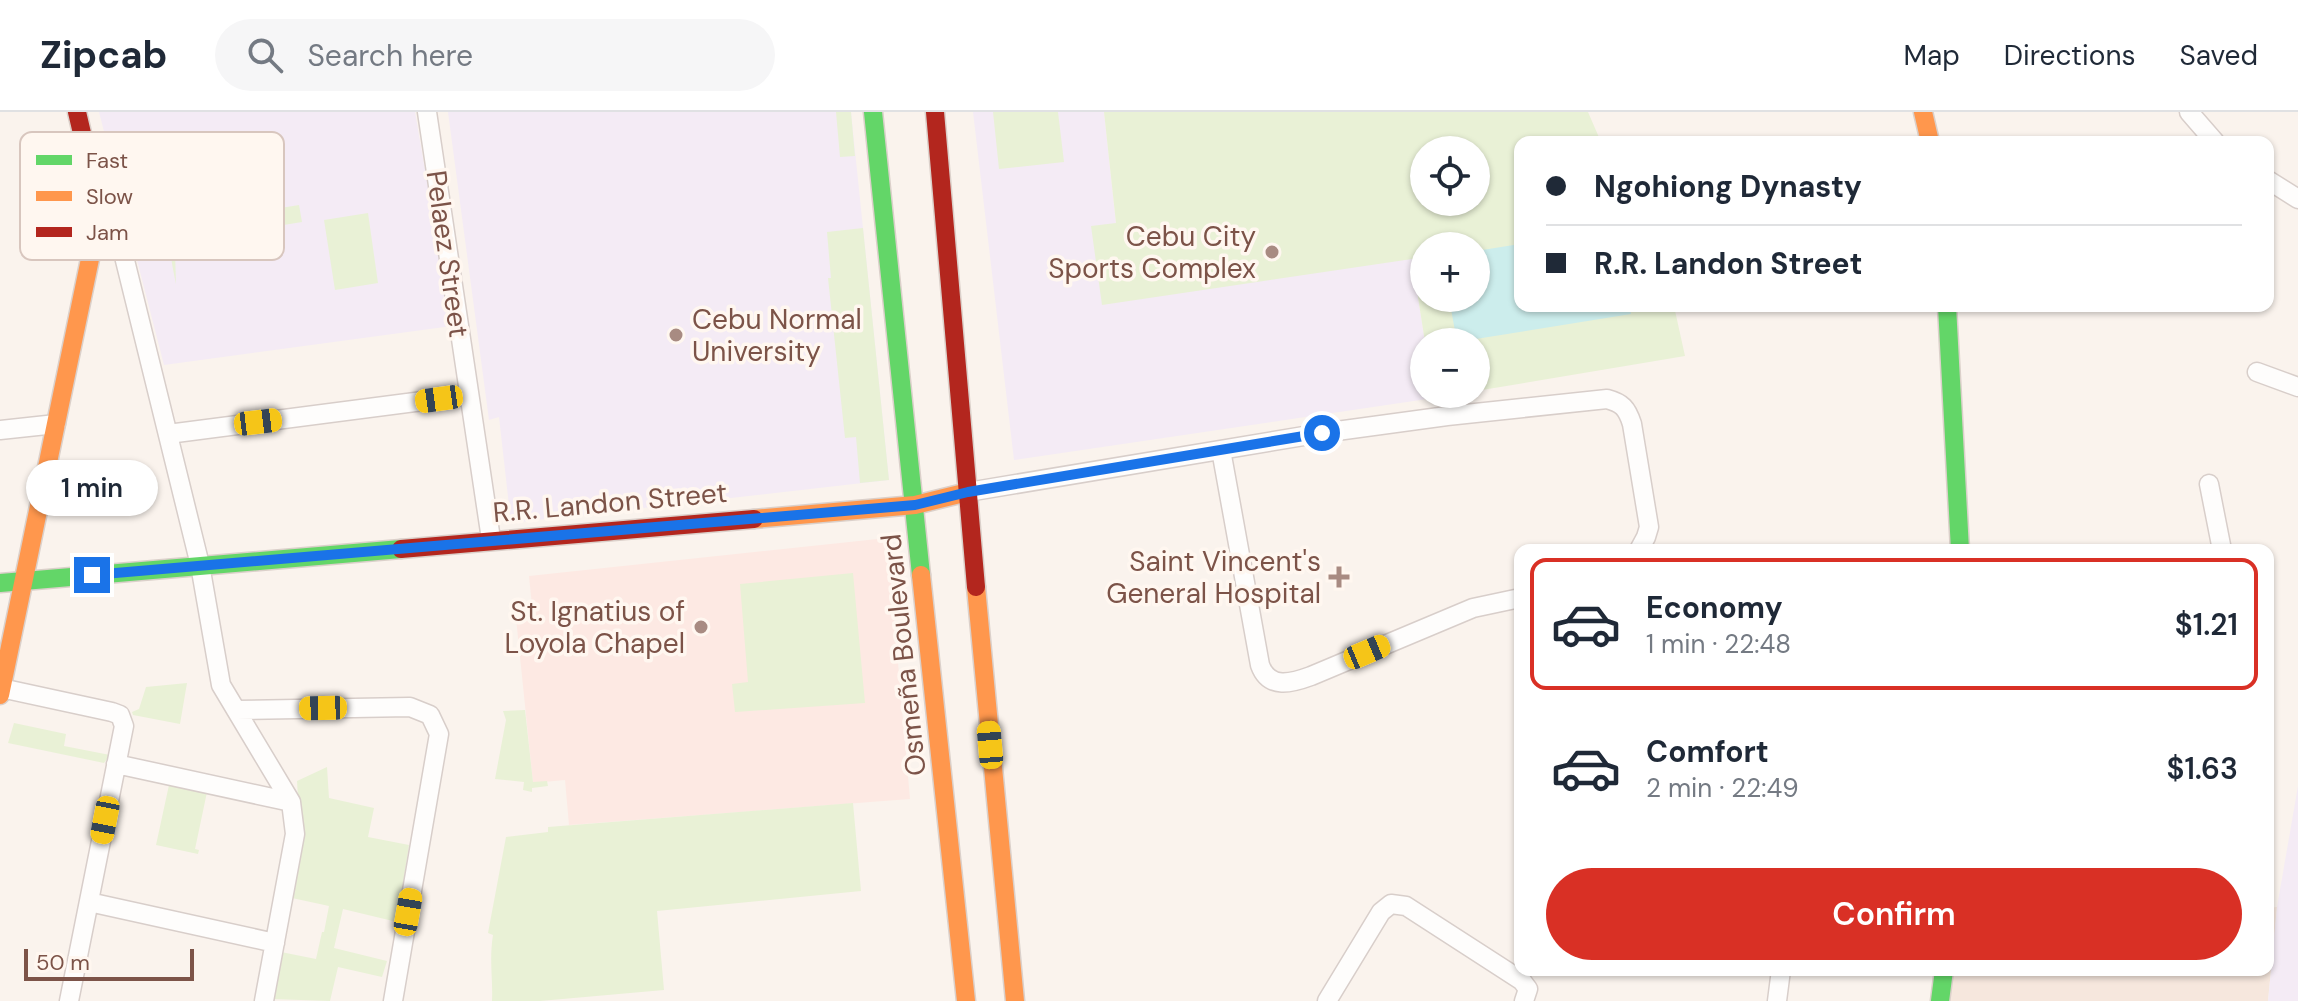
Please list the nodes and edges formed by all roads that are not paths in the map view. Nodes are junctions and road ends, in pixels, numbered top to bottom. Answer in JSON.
{"nodes":[{"id":1,"x":77,"y":112,"type":"edge"},
{"id":2,"x":427,"y":112,"type":"edge"},
{"id":3,"x":873,"y":112,"type":"edge"},
{"id":4,"x":935,"y":112,"type":"edge"},
{"id":5,"x":1923,"y":112,"type":"edge"},
{"id":6,"x":2189,"y":112,"type":"edge"},
{"id":7,"x":82,"y":132,"type":"edge"},
{"id":8,"x":1929,"y":136,"type":"edge"},
{"id":9,"x":2210,"y":136,"type":"edge"},
{"id":10,"x":2274,"y":184,"type":"edge"},
{"id":11,"x":2298,"y":199,"type":"edge"},
{"id":12,"x":90,"y":260,"type":"edge"},
{"id":13,"x":125,"y":260,"type":"edge"},
{"id":14,"x":1947,"y":312,"type":"edge"},
{"id":15,"x":2257,"y":372,"type":"dead end"},
{"id":16,"x":2298,"y":387,"type":"edge"},
{"id":17,"x":469,"y":395,"type":"junction"},
{"id":18,"x":56,"y":424,"type":"junction"},
{"id":19,"x":0,"y":430,"type":"edge"},
{"id":20,"x":168,"y":434,"type":"junction"},
{"id":21,"x":1221,"y":450,"type":"junction"},
{"id":22,"x":2209,"y":484,"type":"dead end"},
{"id":23,"x":968,"y":492,"type":"junction"},
{"id":24,"x":915,"y":505,"type":"junction"},
{"id":25,"x":491,"y":539,"type":"junction"},
{"id":26,"x":1642,"y":544,"type":"edge"},
{"id":27,"x":1960,"y":544,"type":"edge"},
{"id":28,"x":2221,"y":544,"type":"edge"},
{"id":29,"x":200,"y":565,"type":"junction"},
{"id":30,"x":24,"y":580,"type":"junction"},
{"id":31,"x":0,"y":583,"type":"edge"},
{"id":32,"x":1514,"y":599,"type":"edge"},
{"id":33,"x":1,"y":692,"type":"edge"},
{"id":34,"x":236,"y":710,"type":"junction"},
{"id":35,"x":116,"y":764,"type":"junction"},
{"id":36,"x":291,"y":802,"type":"junction"},
{"id":37,"x":89,"y":902,"type":"junction"},
{"id":38,"x":275,"y":943,"type":"junction"},
{"id":39,"x":1514,"y":976,"type":"edge"},
{"id":40,"x":1514,"y":976,"type":"edge"},
{"id":41,"x":1780,"y":976,"type":"edge"},
{"id":42,"x":1943,"y":976,"type":"edge"},
{"id":43,"x":69,"y":1001,"type":"edge"},
{"id":44,"x":264,"y":1001,"type":"edge"},
{"id":45,"x":393,"y":1001,"type":"edge"},
{"id":46,"x":966,"y":1001,"type":"edge"},
{"id":47,"x":1015,"y":1001,"type":"edge"},
{"id":48,"x":1327,"y":1001,"type":"edge"},
{"id":49,"x":1524,"y":1001,"type":"edge"},
{"id":50,"x":1777,"y":1001,"type":"edge"},
{"id":51,"x":1940,"y":1001,"type":"edge"}],
"edges":[{"from":1,"to":7,"type":"street"},
{"from":2,"to":17,"type":"street","name":"Pelaez Street"},
{"from":3,"to":24,"type":"street","name":"Osmeña Boulevard"},
{"from":4,"to":23,"type":"street"},
{"from":5,"to":8,"type":"street"},
{"from":6,"to":9,"type":"street"},
{"from":10,"to":11,"type":"street"},
{"from":12,"to":18,"type":"street"},
{"from":13,"to":20,"type":"street"},
{"from":14,"to":27,"type":"street"},
{"from":15,"to":16,"type":"street"},
{"from":17,"to":20,"type":"street"},
{"from":17,"to":25,"type":"street","name":"Pelaez Street"},
{"from":18,"to":19,"type":"street"},
{"from":18,"to":30,"type":"street"},
{"from":20,"to":29,"type":"street"},
{"from":21,"to":23,"type":"street","name":"R.R. Landon Street"},
{"from":21,"to":26,"type":"street","name":"R.R. Landon Street"},
{"from":21,"to":32,"type":"street"},
{"from":22,"to":28,"type":"street"},
{"from":23,"to":24,"type":"street","name":"R.R. Landon Street"},
{"from":23,"to":47,"type":"street"},
{"from":24,"to":25,"type":"street","name":"R.R. Landon Street"},
{"from":24,"to":46,"type":"street","name":"Osmeña Boulevard"},
{"from":25,"to":29,"type":"street","name":"R.R. Landon Street"},
{"from":29,"to":30,"type":"street","name":"R.R. Landon Street"},
{"from":29,"to":34,"type":"street"},
{"from":30,"to":31,"type":"street","name":"R.R. Landon Street"},
{"from":30,"to":33,"type":"street"},
{"from":33,"to":35,"type":"street"},
{"from":34,"to":36,"type":"street"},
{"from":34,"to":45,"type":"street"},
{"from":35,"to":36,"type":"street"},
{"from":35,"to":37,"type":"street"},
{"from":36,"to":38,"type":"street"},
{"from":37,"to":38,"type":"street"},
{"from":37,"to":43,"type":"street"},
{"from":38,"to":44,"type":"street"},
{"from":39,"to":49,"type":"street"},
{"from":40,"to":48,"type":"street"},
{"from":41,"to":50,"type":"street"},
{"from":42,"to":51,"type":"street"}]}
